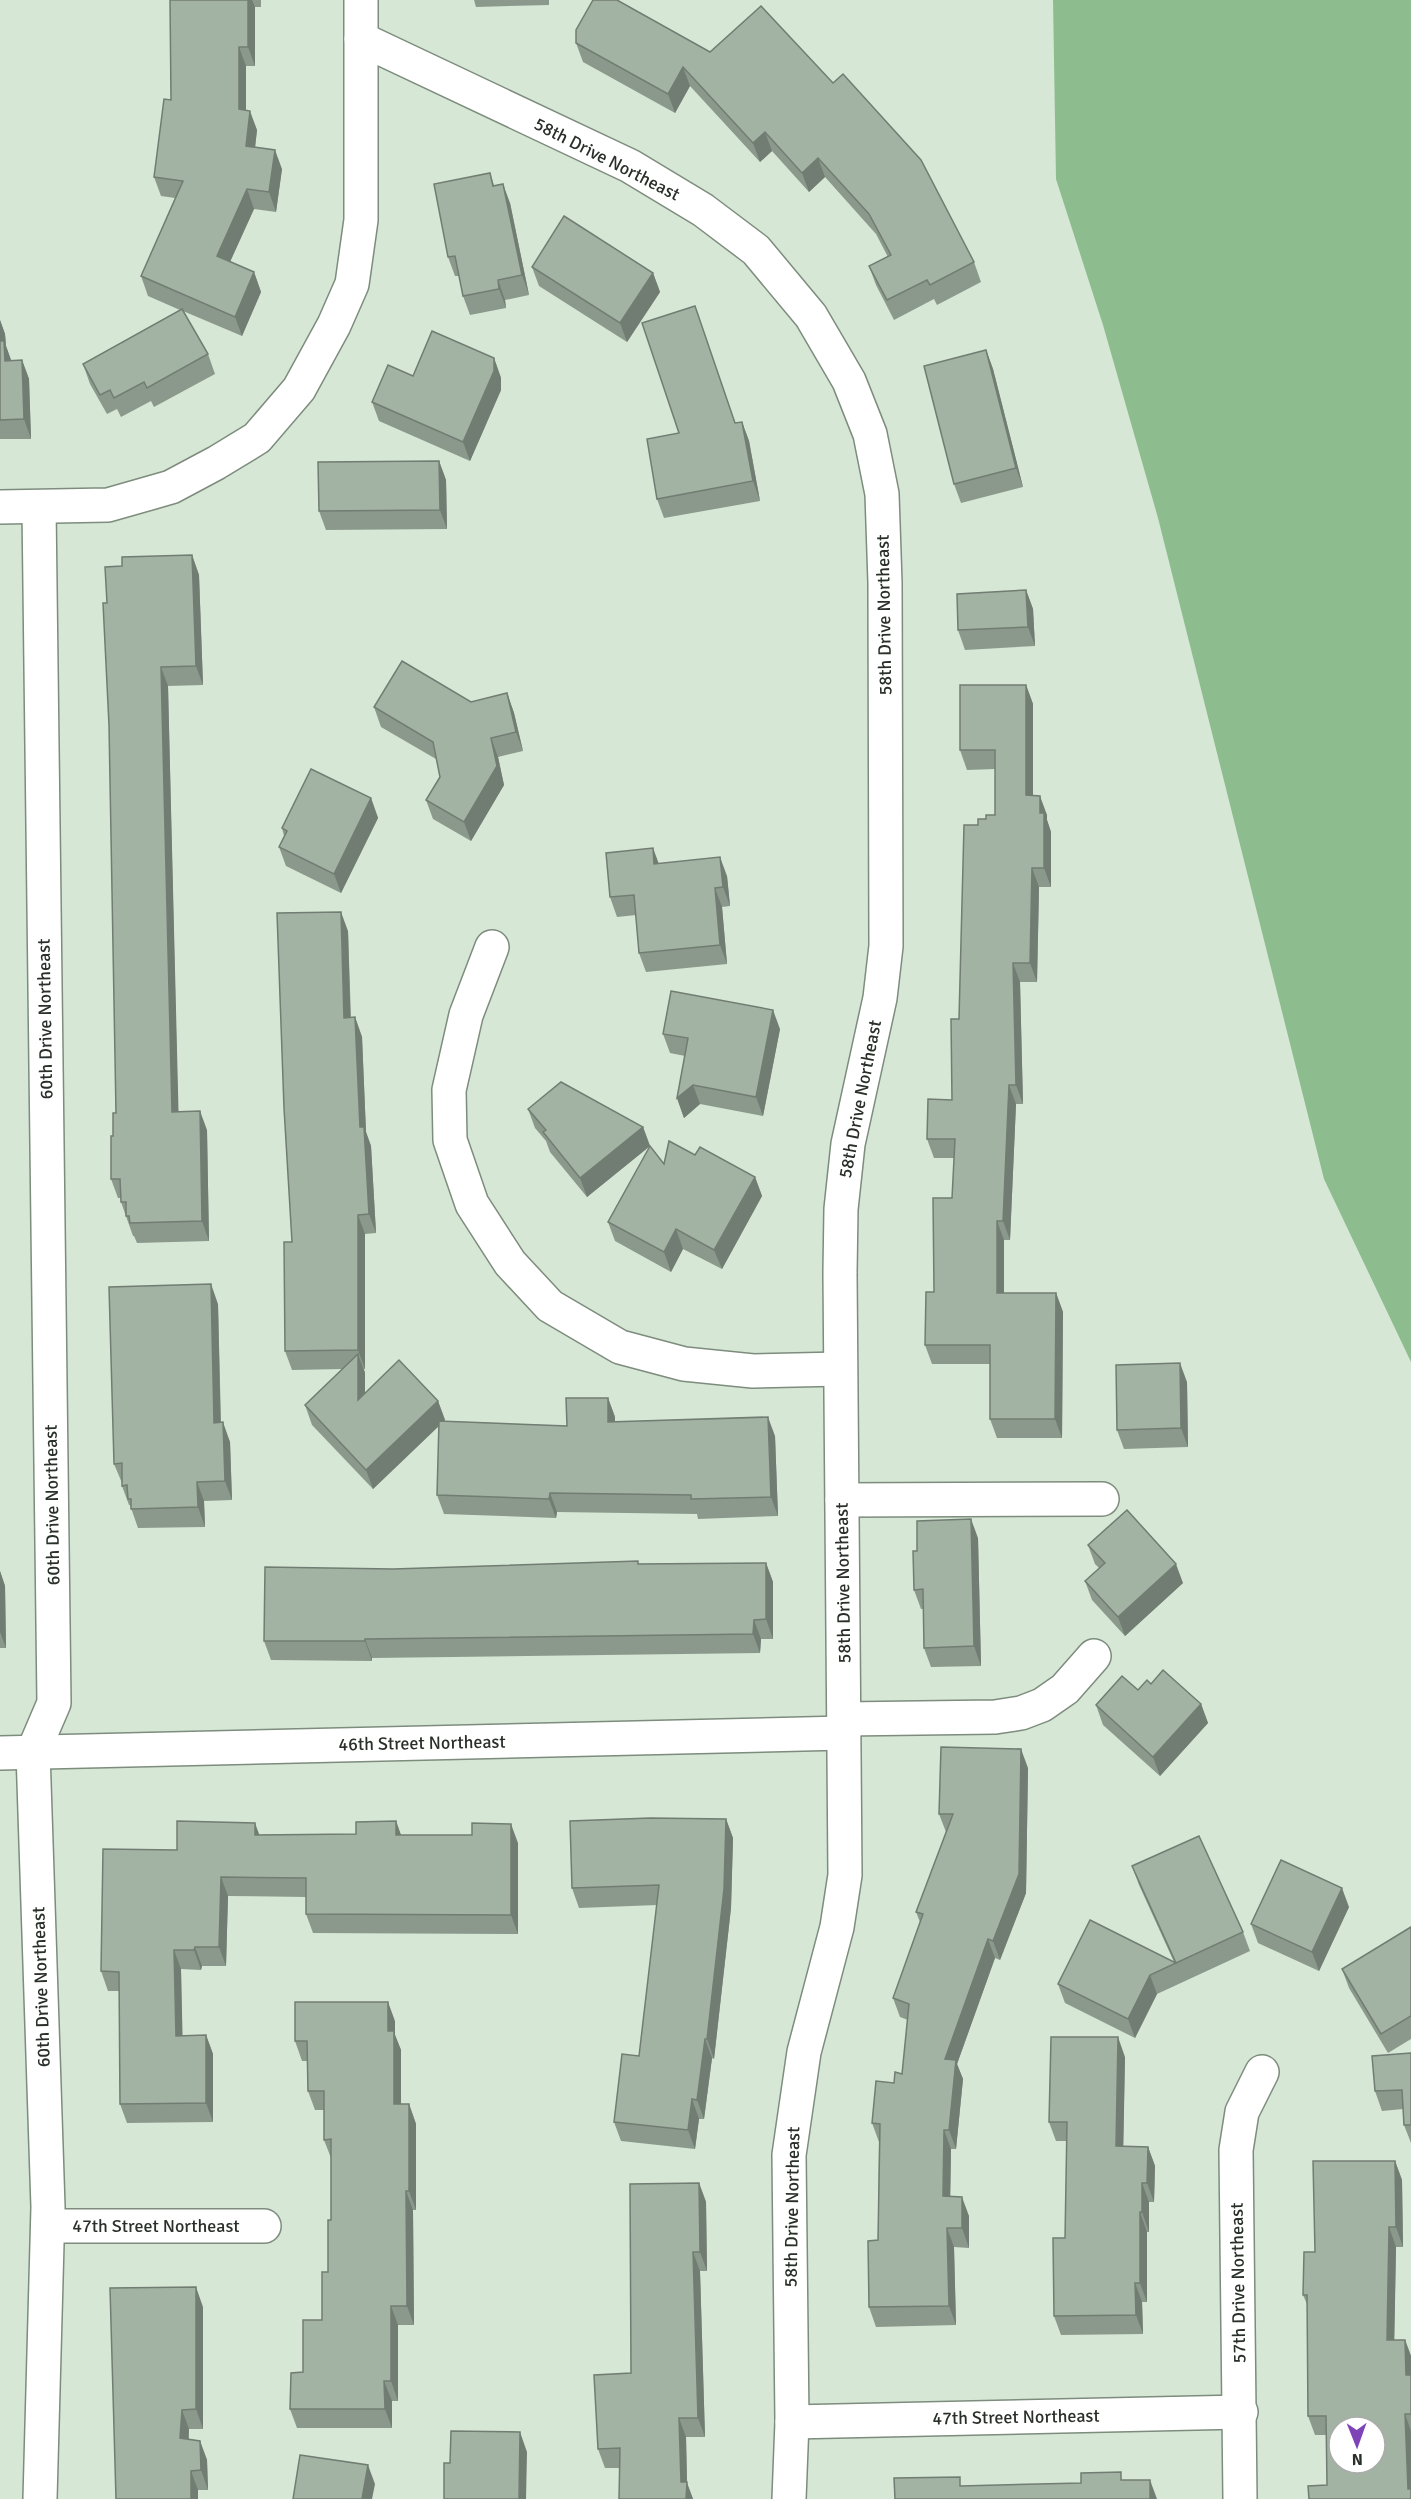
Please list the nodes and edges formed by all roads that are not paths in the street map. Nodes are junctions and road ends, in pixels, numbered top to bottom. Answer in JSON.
{"nodes":[{"id":1,"x":361,"y":0,"type":"edge"},
{"id":2,"x":361,"y":39,"type":"junction"},
{"id":3,"x":0,"y":507,"type":"edge"},
{"id":4,"x":39,"y":507,"type":"junction"},
{"id":5,"x":492,"y":947,"type":"dead end"},
{"id":6,"x":840,"y":1369,"type":"junction"},
{"id":7,"x":1102,"y":1499,"type":"dead end"},
{"id":8,"x":842,"y":1500,"type":"junction"},
{"id":9,"x":1094,"y":1656,"type":"dead end"},
{"id":10,"x":844,"y":1726,"type":"junction"},
{"id":11,"x":33,"y":1752,"type":"junction"},
{"id":12,"x":0,"y":1753,"type":"edge"},
{"id":13,"x":1262,"y":2072,"type":"dead end"},
{"id":14,"x":48,"y":2226,"type":"junction"},
{"id":15,"x":264,"y":2226,"type":"dead end"},
{"id":16,"x":1241,"y":2412,"type":"junction"},
{"id":17,"x":792,"y":2422,"type":"junction"},
{"id":18,"x":40,"y":2499,"type":"edge"},
{"id":19,"x":789,"y":2499,"type":"edge"},
{"id":20,"x":1240,"y":2499,"type":"edge"}],
"edges":[{"from":1,"to":2,"type":"street"},
{"from":2,"to":4,"type":"street"},
{"from":2,"to":6,"type":"street","name":"58th Drive Northeast"},
{"from":3,"to":4,"type":"street"},
{"from":4,"to":11,"type":"street","name":"60th Drive Northeast"},
{"from":5,"to":6,"type":"street"},
{"from":6,"to":8,"type":"street","name":"58th Drive Northeast"},
{"from":7,"to":8,"type":"street"},
{"from":8,"to":10,"type":"street","name":"58th Drive Northeast"},
{"from":9,"to":10,"type":"street","name":"46th Street Northeast"},
{"from":10,"to":11,"type":"street","name":"46th Street Northeast"},
{"from":10,"to":17,"type":"street","name":"58th Drive Northeast"},
{"from":11,"to":12,"type":"street","name":"46th Street Northeast"},
{"from":11,"to":14,"type":"street","name":"60th Drive Northeast"},
{"from":13,"to":16,"type":"street","name":"57th Drive Northeast"},
{"from":14,"to":15,"type":"street","name":"47th Street Northeast"},
{"from":14,"to":18,"type":"street","name":"60th Drive Northeast"},
{"from":16,"to":17,"type":"street","name":"47th Street Northeast"},
{"from":16,"to":20,"type":"street","name":"57th Drive Northeast"},
{"from":17,"to":19,"type":"street","name":"58th Drive Northeast"}]}
